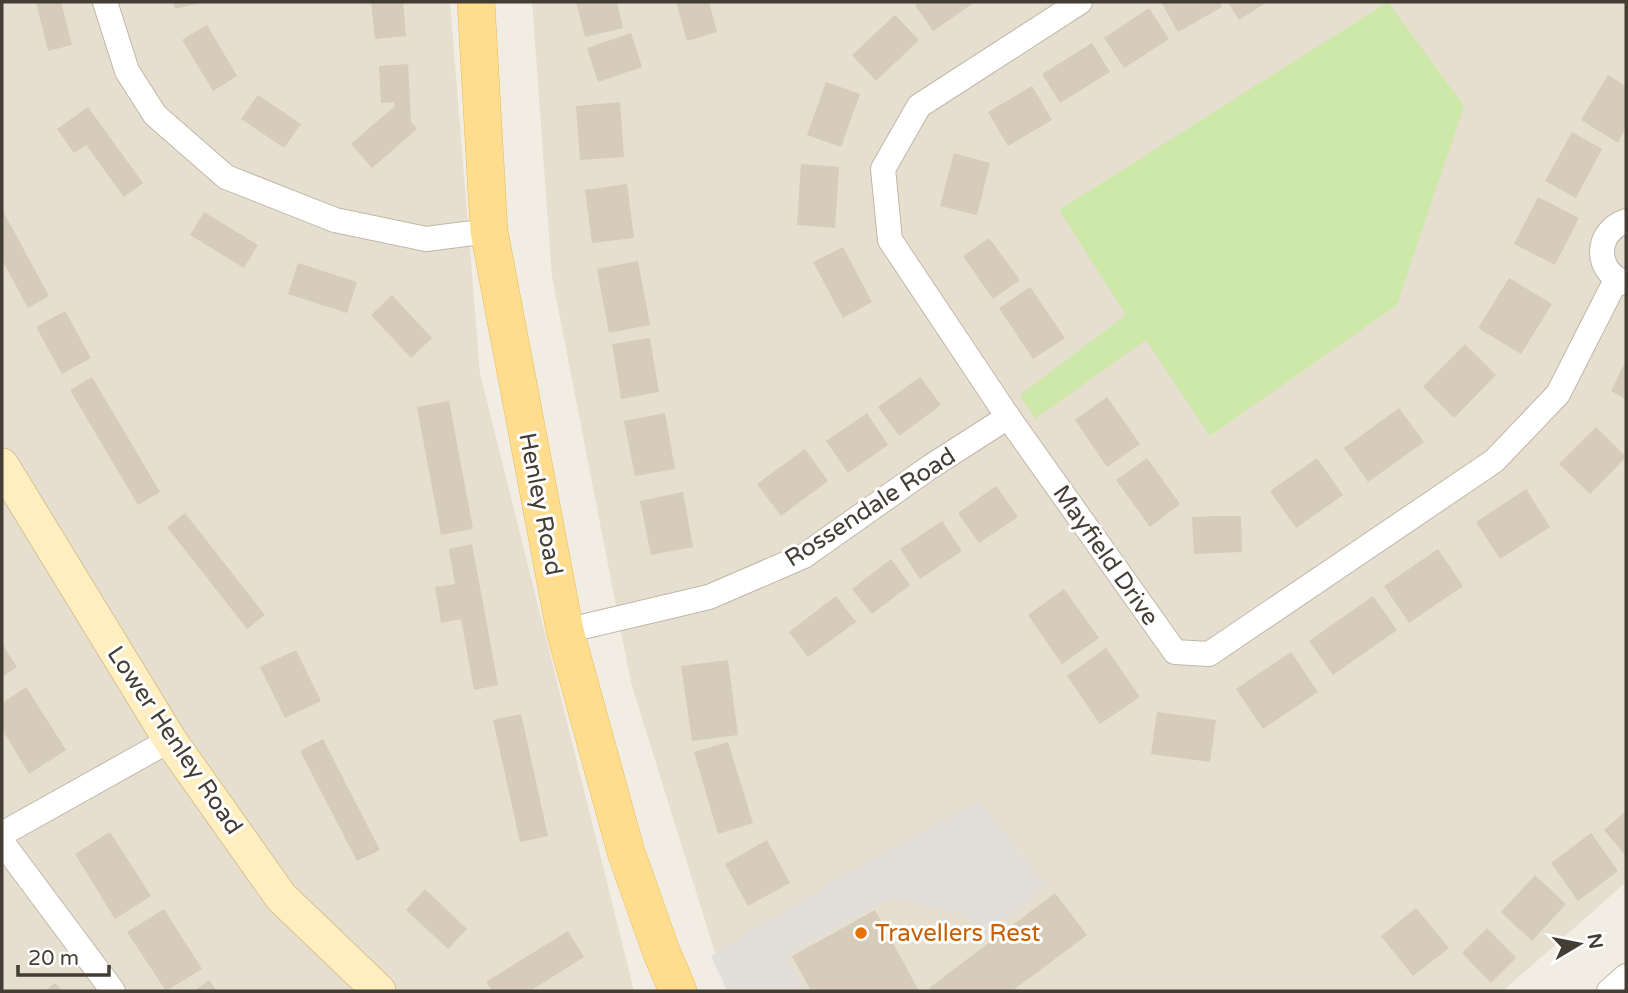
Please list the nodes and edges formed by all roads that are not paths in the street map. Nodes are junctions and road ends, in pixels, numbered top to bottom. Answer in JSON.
{"nodes":[{"id":1,"x":105,"y":2,"type":"edge"},
{"id":2,"x":476,"y":2,"type":"edge"},
{"id":3,"x":1080,"y":2,"type":"edge"},
{"id":4,"x":1626,"y":221,"type":"edge"},
{"id":5,"x":489,"y":231,"type":"junction"},
{"id":6,"x":1621,"y":281,"type":"edge"},
{"id":7,"x":1008,"y":417,"type":"junction"},
{"id":8,"x":2,"y":465,"type":"edge"},
{"id":9,"x":565,"y":631,"type":"junction"},
{"id":10,"x":170,"y":740,"type":"junction"},
{"id":11,"x":2,"y":834,"type":"edge"},
{"id":12,"x":2,"y":842,"type":"edge"},
{"id":13,"x":1626,"y":976,"type":"edge"},
{"id":14,"x":113,"y":991,"type":"edge"},
{"id":15,"x":379,"y":991,"type":"edge"},
{"id":16,"x":678,"y":991,"type":"edge"},
{"id":17,"x":1609,"y":991,"type":"edge"}],
"edges":[{"from":1,"to":5,"type":"street"},
{"from":2,"to":5,"type":"main road","name":"Henley Road"},
{"from":3,"to":7,"type":"street","name":"Mayfield Drive"},
{"from":4,"to":6,"type":"street","name":"Mayfield Drive"},
{"from":5,"to":9,"type":"main road","name":"Henley Road"},
{"from":6,"to":7,"type":"street","name":"Mayfield Drive"},
{"from":7,"to":9,"type":"street","name":"Rossendale Road"},
{"from":8,"to":10,"type":"main road","name":"Lower Henley Road"},
{"from":9,"to":16,"type":"main road","name":"Henley Road"},
{"from":10,"to":11,"type":"street"},
{"from":10,"to":15,"type":"main road","name":"Lower Henley Road"},
{"from":12,"to":14,"type":"street"},
{"from":13,"to":17,"type":"street"}]}
